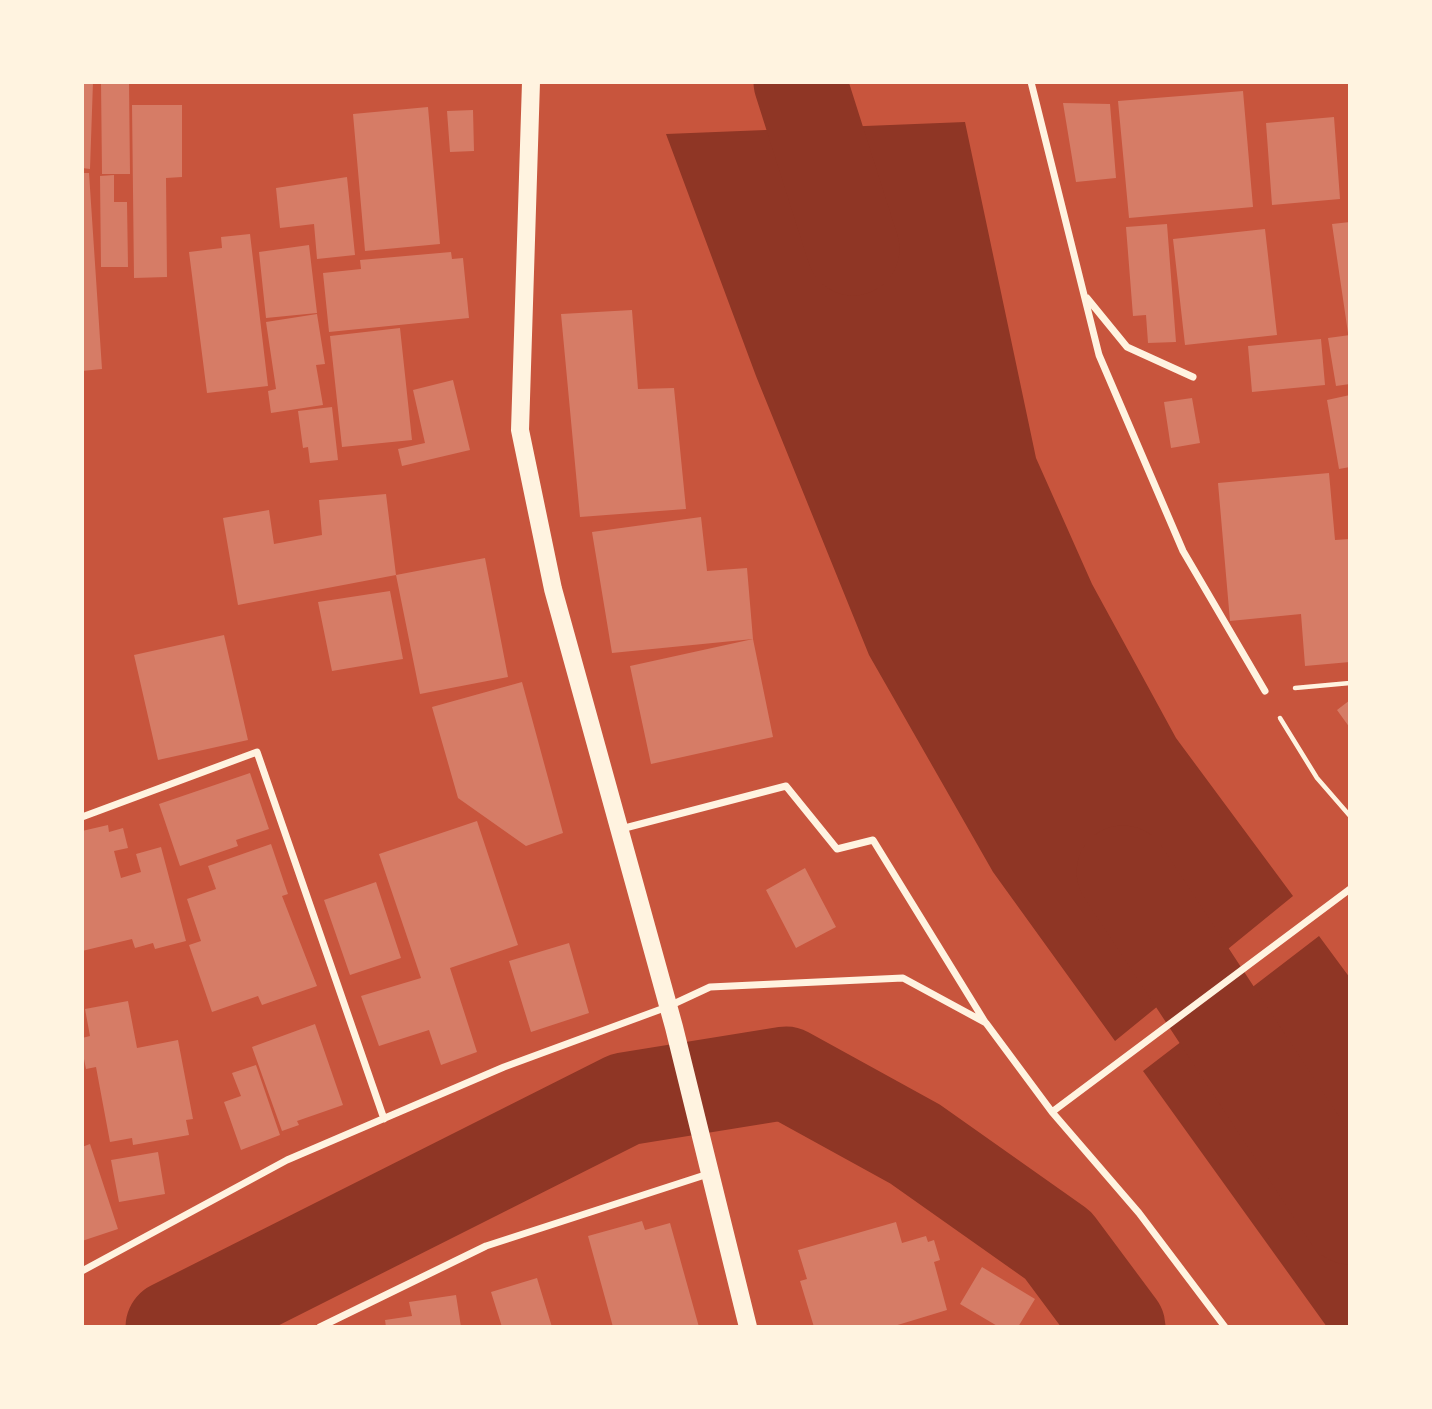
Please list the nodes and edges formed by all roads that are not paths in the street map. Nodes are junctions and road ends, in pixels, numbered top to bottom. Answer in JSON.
{"nodes":[{"id":1,"x":531,"y":82,"type":"edge"},
{"id":2,"x":1031,"y":82,"type":"edge"},
{"id":3,"x":1084,"y":295,"type":"junction"},
{"id":4,"x":1193,"y":377,"type":"dead end"},
{"id":5,"x":1265,"y":691,"type":"road end"},
{"id":6,"x":82,"y":817,"type":"edge"},
{"id":7,"x":619,"y":829,"type":"junction"},
{"id":8,"x":1350,"y":889,"type":"edge"},
{"id":9,"x":667,"y":1007,"type":"junction"},
{"id":10,"x":986,"y":1023,"type":"junction"},
{"id":11,"x":1052,"y":1112,"type":"junction"},
{"id":12,"x":384,"y":1119,"type":"junction"},
{"id":13,"x":708,"y":1174,"type":"junction"},
{"id":14,"x":82,"y":1271,"type":"edge"},
{"id":15,"x":320,"y":1327,"type":"edge"},
{"id":16,"x":748,"y":1327,"type":"edge"},
{"id":17,"x":1225,"y":1327,"type":"edge"}],
"edges":[{"from":1,"to":7,"type":"main road"},
{"from":2,"to":3,"type":"street"},
{"from":3,"to":4,"type":"street"},
{"from":3,"to":5,"type":"street"},
{"from":6,"to":12,"type":"street"},
{"from":7,"to":9,"type":"main road"},
{"from":7,"to":10,"type":"street"},
{"from":8,"to":11,"type":"street"},
{"from":9,"to":10,"type":"street"},
{"from":9,"to":12,"type":"street"},
{"from":9,"to":13,"type":"main road"},
{"from":10,"to":11,"type":"street"},
{"from":11,"to":17,"type":"street"},
{"from":12,"to":14,"type":"street"},
{"from":13,"to":15,"type":"street"},
{"from":13,"to":16,"type":"main road"}]}
